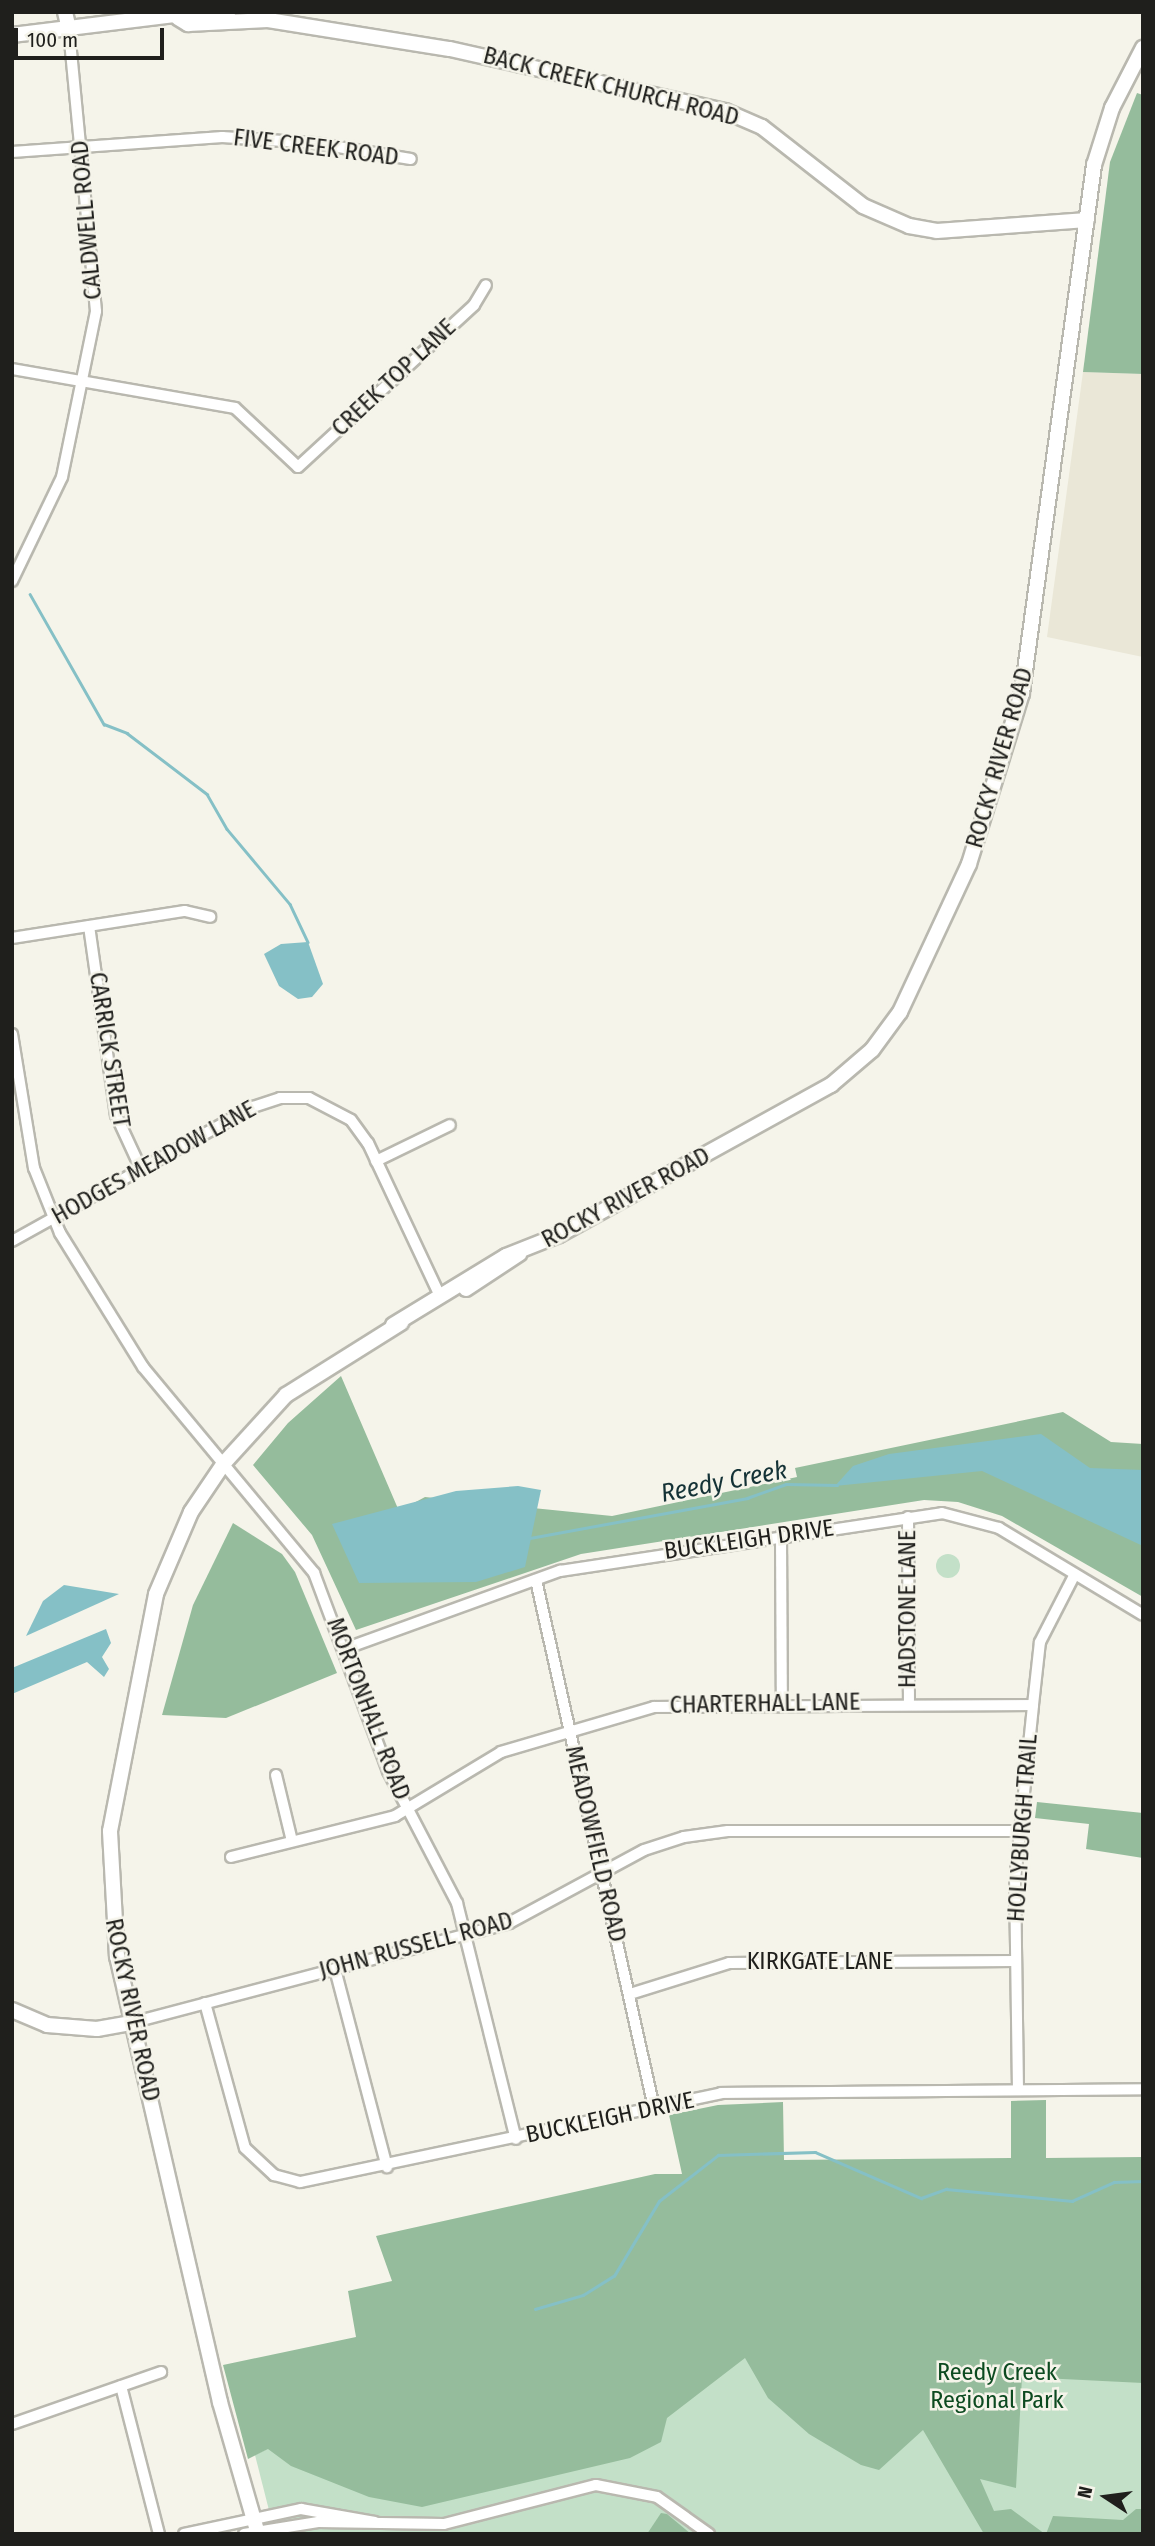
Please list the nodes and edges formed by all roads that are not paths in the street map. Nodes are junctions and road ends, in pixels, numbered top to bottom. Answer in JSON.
{"nodes":[{"id":1,"x":65,"y":12,"type":"edge"},
{"id":2,"x":235,"y":16,"type":"edge"},
{"id":3,"x":69,"y":29,"type":"junction"},
{"id":4,"x":12,"y":35,"type":"edge"},
{"id":5,"x":1143,"y":48,"type":"edge"},
{"id":6,"x":81,"y":147,"type":"junction"},
{"id":7,"x":12,"y":152,"type":"edge"},
{"id":8,"x":411,"y":159,"type":"dead end"},
{"id":9,"x":1087,"y":220,"type":"junction"},
{"id":10,"x":486,"y":285,"type":"dead end"},
{"id":11,"x":12,"y":369,"type":"edge"},
{"id":12,"x":82,"y":381,"type":"junction"},
{"id":13,"x":12,"y":581,"type":"edge"},
{"id":14,"x":210,"y":916,"type":"dead end"},
{"id":15,"x":89,"y":926,"type":"junction"},
{"id":16,"x":12,"y":939,"type":"edge"},
{"id":17,"x":12,"y":1034,"type":"edge"},
{"id":18,"x":450,"y":1125,"type":"dead end"},
{"id":19,"x":376,"y":1161,"type":"junction"},
{"id":20,"x":141,"y":1169,"type":"junction"},
{"id":21,"x":54,"y":1218,"type":"junction"},
{"id":22,"x":12,"y":1241,"type":"edge"},
{"id":23,"x":519,"y":1254,"type":"junction"},
{"id":24,"x":439,"y":1294,"type":"junction"},
{"id":25,"x":393,"y":1325,"type":"junction"},
{"id":26,"x":224,"y":1462,"type":"junction"},
{"id":27,"x":908,"y":1517,"type":"junction"},
{"id":28,"x":780,"y":1536,"type":"junction"},
{"id":29,"x":1074,"y":1574,"type":"junction"},
{"id":30,"x":536,"y":1580,"type":"junction"},
{"id":31,"x":1143,"y":1615,"type":"edge"},
{"id":32,"x":344,"y":1649,"type":"junction"},
{"id":33,"x":909,"y":1702,"type":"junction"},
{"id":34,"x":782,"y":1703,"type":"junction"},
{"id":35,"x":1033,"y":1705,"type":"junction"},
{"id":36,"x":569,"y":1733,"type":"junction"},
{"id":37,"x":276,"y":1775,"type":"dead end"},
{"id":38,"x":407,"y":1810,"type":"junction"},
{"id":39,"x":1020,"y":1831,"type":"junction"},
{"id":40,"x":292,"y":1841,"type":"junction"},
{"id":41,"x":231,"y":1857,"type":"dead end"},
{"id":42,"x":602,"y":1874,"type":"junction"},
{"id":43,"x":465,"y":1934,"type":"junction"},
{"id":44,"x":1015,"y":1961,"type":"junction"},
{"id":45,"x":335,"y":1969,"type":"junction"},
{"id":46,"x":630,"y":1994,"type":"junction"},
{"id":47,"x":205,"y":2003,"type":"junction"},
{"id":48,"x":12,"y":2010,"type":"edge"},
{"id":49,"x":131,"y":2022,"type":"junction"},
{"id":50,"x":1143,"y":2089,"type":"edge"},
{"id":51,"x":1018,"y":2090,"type":"junction"},
{"id":52,"x":654,"y":2108,"type":"junction"},
{"id":53,"x":516,"y":2139,"type":"junction"},
{"id":54,"x":387,"y":2167,"type":"junction"},
{"id":55,"x":161,"y":2372,"type":"dead end"},
{"id":56,"x":121,"y":2386,"type":"junction"},
{"id":57,"x":12,"y":2424,"type":"edge"},
{"id":58,"x":253,"y":2515,"type":"junction"},
{"id":59,"x":375,"y":2522,"type":"junction"},
{"id":60,"x":253,"y":2533,"type":"edge"},
{"id":61,"x":159,"y":2534,"type":"edge"},
{"id":62,"x":184,"y":2534,"type":"edge"},
{"id":63,"x":709,"y":2534,"type":"edge"}],
"edges":[{"from":1,"to":3,"type":"street","name":"CALDWELL ROAD"},
{"from":2,"to":3,"type":"street","name":"BACK CREEK CHURCH ROAD"},
{"from":2,"to":9,"type":"street","name":"BACK CREEK CHURCH ROAD"},
{"from":3,"to":4,"type":"street","name":"BACK CREEK CHURCH ROAD"},
{"from":3,"to":6,"type":"street","name":"CALDWELL ROAD"},
{"from":5,"to":9,"type":"street","name":"ROCKY RIVER ROAD"},
{"from":6,"to":7,"type":"street","name":"FIVE CREEK ROAD"},
{"from":6,"to":8,"type":"street","name":"FIVE CREEK ROAD"},
{"from":6,"to":12,"type":"street","name":"CALDWELL ROAD"},
{"from":9,"to":23,"type":"street","name":"ROCKY RIVER ROAD"},
{"from":10,"to":12,"type":"street","name":"CREEK TOP LANE"},
{"from":11,"to":12,"type":"street"},
{"from":12,"to":13,"type":"street","name":"CALDWELL ROAD"},
{"from":14,"to":15,"type":"street"},
{"from":15,"to":16,"type":"street"},
{"from":15,"to":20,"type":"street","name":"CARRICK STREET"},
{"from":17,"to":21,"type":"street","name":"MORTONHALL ROAD"},
{"from":18,"to":19,"type":"street"},
{"from":19,"to":20,"type":"street","name":"HODGES MEADOW LANE"},
{"from":19,"to":24,"type":"street","name":"HODGES MEADOW LANE"},
{"from":20,"to":21,"type":"street","name":"HODGES MEADOW LANE"},
{"from":21,"to":22,"type":"street","name":"HODGES MEADOW LANE"},
{"from":21,"to":26,"type":"street","name":"MORTONHALL ROAD"},
{"from":23,"to":24,"type":"street","name":"ROCKY RIVER ROAD"},
{"from":23,"to":25,"type":"street","name":"ROCKY RIVER ROAD"},
{"from":24,"to":25,"type":"street","name":"ROCKY RIVER ROAD"},
{"from":25,"to":26,"type":"street","name":"ROCKY RIVER ROAD"},
{"from":26,"to":32,"type":"street","name":"MORTONHALL ROAD"},
{"from":26,"to":49,"type":"street","name":"ROCKY RIVER ROAD"},
{"from":27,"to":28,"type":"street","name":"BUCKLEIGH DRIVE"},
{"from":27,"to":29,"type":"street","name":"BUCKLEIGH DRIVE"},
{"from":27,"to":33,"type":"street","name":"HADSTONE LANE"},
{"from":28,"to":30,"type":"street","name":"BUCKLEIGH DRIVE"},
{"from":28,"to":34,"type":"street"},
{"from":29,"to":31,"type":"street","name":"BUCKLEIGH DRIVE"},
{"from":29,"to":35,"type":"street","name":"HOLLYBURGH TRAIL"},
{"from":30,"to":32,"type":"street","name":"BUCKLEIGH DRIVE"},
{"from":30,"to":36,"type":"street","name":"MEADOWFIELD ROAD"},
{"from":32,"to":38,"type":"street","name":"MORTONHALL ROAD"},
{"from":33,"to":34,"type":"street","name":"CHARTERHALL LANE"},
{"from":33,"to":35,"type":"street","name":"CHARTERHALL LANE"},
{"from":34,"to":36,"type":"street","name":"CHARTERHALL LANE"},
{"from":35,"to":39,"type":"street","name":"HOLLYBURGH TRAIL"},
{"from":36,"to":38,"type":"street","name":"CHARTERHALL LANE"},
{"from":36,"to":42,"type":"street","name":"MEADOWFIELD ROAD"},
{"from":37,"to":40,"type":"street"},
{"from":38,"to":40,"type":"street","name":"CHARTERHALL LANE"},
{"from":38,"to":43,"type":"street","name":"MORTONHALL ROAD"},
{"from":39,"to":42,"type":"street","name":"JOHN RUSSELL ROAD"},
{"from":39,"to":44,"type":"street","name":"HOLLYBURGH TRAIL"},
{"from":40,"to":41,"type":"street","name":"CHARTERHALL LANE"},
{"from":42,"to":43,"type":"street","name":"JOHN RUSSELL ROAD"},
{"from":42,"to":46,"type":"street","name":"MEADOWFIELD ROAD"},
{"from":43,"to":45,"type":"street","name":"JOHN RUSSELL ROAD"},
{"from":43,"to":53,"type":"street","name":"MORTONHALL ROAD"},
{"from":44,"to":46,"type":"street","name":"KIRKGATE LANE"},
{"from":44,"to":51,"type":"street","name":"HOLLYBURGH TRAIL"},
{"from":45,"to":47,"type":"street","name":"JOHN RUSSELL ROAD"},
{"from":45,"to":54,"type":"street"},
{"from":46,"to":52,"type":"street","name":"MEADOWFIELD ROAD"},
{"from":47,"to":49,"type":"street","name":"JOHN RUSSELL ROAD"},
{"from":47,"to":54,"type":"street","name":"BUCKLEIGH DRIVE"},
{"from":48,"to":49,"type":"street","name":"JOHN RUSSELL ROAD"},
{"from":49,"to":58,"type":"street","name":"ROCKY RIVER ROAD"},
{"from":50,"to":51,"type":"street","name":"BUCKLEIGH DRIVE"},
{"from":51,"to":52,"type":"street","name":"BUCKLEIGH DRIVE"},
{"from":52,"to":53,"type":"street","name":"BUCKLEIGH DRIVE"},
{"from":53,"to":54,"type":"street","name":"BUCKLEIGH DRIVE"},
{"from":55,"to":56,"type":"street"},
{"from":56,"to":57,"type":"street"},
{"from":56,"to":61,"type":"street"},
{"from":58,"to":59,"type":"street"},
{"from":58,"to":60,"type":"street","name":"ROCKY RIVER ROAD"},
{"from":58,"to":62,"type":"street"},
{"from":59,"to":60,"type":"street"},
{"from":59,"to":63,"type":"street"}]}
